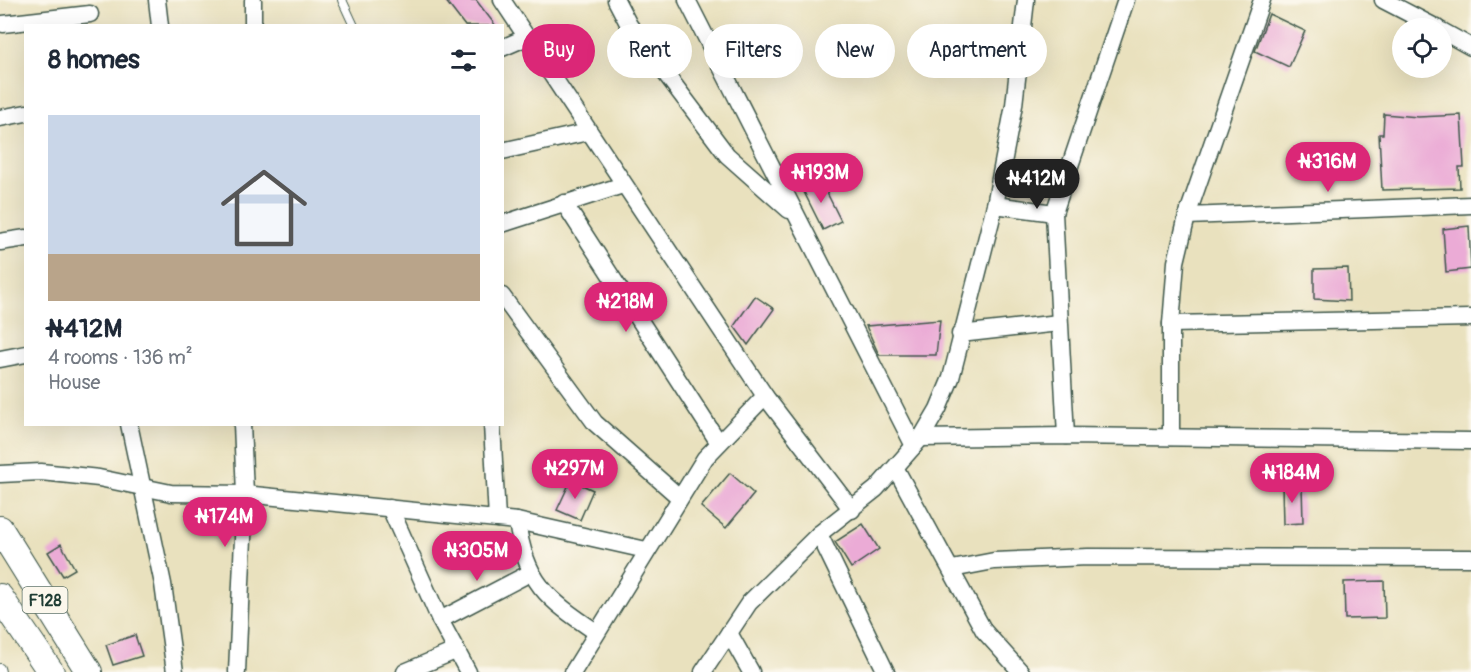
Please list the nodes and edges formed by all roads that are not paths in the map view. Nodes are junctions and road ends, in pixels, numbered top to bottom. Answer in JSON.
{"nodes":[{"id":1,"x":157,"y":0,"type":"edge"},
{"id":2,"x":253,"y":0,"type":"edge"},
{"id":3,"x":342,"y":0,"type":"edge"},
{"id":4,"x":502,"y":0,"type":"edge"},
{"id":5,"x":616,"y":0,"type":"edge"},
{"id":6,"x":687,"y":0,"type":"edge"},
{"id":7,"x":1126,"y":0,"type":"edge"},
{"id":8,"x":1262,"y":0,"type":"edge"},
{"id":9,"x":1383,"y":0,"type":"edge"},
{"id":10,"x":1024,"y":3,"type":"edge"},
{"id":11,"x":90,"y":13,"type":"edge"},
{"id":12,"x":1418,"y":18,"type":"edge"},
{"id":13,"x":3,"y":24,"type":"dead end"},
{"id":14,"x":160,"y":24,"type":"edge"},
{"id":15,"x":253,"y":24,"type":"edge"},
{"id":16,"x":353,"y":24,"type":"edge"},
{"id":17,"x":522,"y":33,"type":"edge"},
{"id":18,"x":1452,"y":37,"type":"edge"},
{"id":19,"x":522,"y":39,"type":"edge"},
{"id":20,"x":504,"y":47,"type":"edge"},
{"id":21,"x":1471,"y":47,"type":"edge"},
{"id":22,"x":552,"y":78,"type":"edge"},
{"id":23,"x":24,"y":113,"type":"edge"},
{"id":24,"x":0,"y":118,"type":"edge"},
{"id":25,"x":588,"y":132,"type":"junction"},
{"id":26,"x":504,"y":151,"type":"edge"},
{"id":27,"x":623,"y":185,"type":"junction"},
{"id":28,"x":564,"y":203,"type":"junction"},
{"id":29,"x":995,"y":205,"type":"junction"},
{"id":30,"x":1471,"y":205,"type":"edge"},
{"id":31,"x":1054,"y":213,"type":"junction"},
{"id":32,"x":1187,"y":216,"type":"junction"},
{"id":33,"x":796,"y":217,"type":"junction"},
{"id":34,"x":504,"y":223,"type":"edge"},
{"id":35,"x":24,"y":238,"type":"edge"},
{"id":36,"x":0,"y":242,"type":"edge"},
{"id":37,"x":504,"y":299,"type":"edge"},
{"id":38,"x":1471,"y":318,"type":"edge"},
{"id":39,"x":1059,"y":323,"type":"junction"},
{"id":40,"x":1171,"y":324,"type":"junction"},
{"id":41,"x":960,"y":334,"type":"junction"},
{"id":42,"x":24,"y":354,"type":"edge"},
{"id":43,"x":0,"y":360,"type":"edge"},
{"id":44,"x":765,"y":396,"type":"junction"},
{"id":45,"x":129,"y":426,"type":"edge"},
{"id":46,"x":242,"y":426,"type":"edge"},
{"id":47,"x":492,"y":426,"type":"edge"},
{"id":48,"x":1066,"y":436,"type":"junction"},
{"id":49,"x":1171,"y":437,"type":"junction"},
{"id":50,"x":1471,"y":441,"type":"edge"},
{"id":51,"x":918,"y":442,"type":"junction"},
{"id":52,"x":718,"y":443,"type":"junction"},
{"id":53,"x":896,"y":469,"type":"junction"},
{"id":54,"x":0,"y":474,"type":"edge"},
{"id":55,"x":141,"y":487,"type":"junction"},
{"id":56,"x":245,"y":494,"type":"junction"},
{"id":57,"x":679,"y":497,"type":"junction"},
{"id":58,"x":390,"y":508,"type":"junction"},
{"id":59,"x":852,"y":510,"type":"junction"},
{"id":60,"x":497,"y":519,"type":"junction"},
{"id":61,"x":517,"y":521,"type":"junction"},
{"id":62,"x":0,"y":529,"type":"edge"},
{"id":63,"x":819,"y":534,"type":"junction"},
{"id":64,"x":646,"y":550,"type":"junction"},
{"id":65,"x":1471,"y":558,"type":"edge"},
{"id":66,"x":952,"y":569,"type":"junction"},
{"id":67,"x":530,"y":573,"type":"junction"},
{"id":68,"x":0,"y":597,"type":"edge"},
{"id":69,"x":440,"y":620,"type":"junction"},
{"id":70,"x":596,"y":632,"type":"junction"},
{"id":71,"x":729,"y":633,"type":"junction"},
{"id":72,"x":455,"y":651,"type":"junction"},
{"id":73,"x":51,"y":672,"type":"edge"},
{"id":74,"x":89,"y":672,"type":"edge"},
{"id":75,"x":175,"y":672,"type":"edge"},
{"id":76,"x":237,"y":672,"type":"edge"},
{"id":77,"x":405,"y":672,"type":"edge"},
{"id":78,"x":468,"y":672,"type":"edge"},
{"id":79,"x":573,"y":672,"type":"edge"},
{"id":80,"x":703,"y":672,"type":"edge"},
{"id":81,"x":751,"y":672,"type":"edge"},
{"id":82,"x":886,"y":672,"type":"edge"},
{"id":83,"x":1021,"y":672,"type":"edge"}],
"edges":[{"from":1,"to":14,"type":"street"},
{"from":2,"to":15,"type":"street"},
{"from":3,"to":16,"type":"lane"},
{"from":4,"to":17,"type":"street"},
{"from":5,"to":33,"type":"street"},
{"from":6,"to":33,"type":"street"},
{"from":7,"to":31,"type":"street"},
{"from":8,"to":32,"type":"street"},
{"from":9,"to":12,"type":"street"},
{"from":10,"to":29,"type":"street"},
{"from":11,"to":13,"type":"street"},
{"from":18,"to":21,"type":"street"},
{"from":19,"to":20,"type":"street"},
{"from":22,"to":25,"type":"street"},
{"from":23,"to":24,"type":"street"},
{"from":25,"to":26,"type":"street"},
{"from":25,"to":27,"type":"street"},
{"from":27,"to":28,"type":"street"},
{"from":27,"to":44,"type":"street"},
{"from":28,"to":34,"type":"street"},
{"from":28,"to":52,"type":"street"},
{"from":29,"to":31,"type":"street"},
{"from":29,"to":41,"type":"street"},
{"from":30,"to":32,"type":"street"},
{"from":31,"to":39,"type":"street"},
{"from":32,"to":40,"type":"street"},
{"from":33,"to":51,"type":"street"},
{"from":35,"to":36,"type":"street"},
{"from":37,"to":57,"type":"street"},
{"from":38,"to":40,"type":"street"},
{"from":39,"to":41,"type":"street"},
{"from":39,"to":48,"type":"street"},
{"from":40,"to":49,"type":"street"},
{"from":41,"to":51,"type":"street"},
{"from":42,"to":43,"type":"street"},
{"from":44,"to":52,"type":"street"},
{"from":44,"to":59,"type":"street"},
{"from":45,"to":55,"type":"street"},
{"from":46,"to":56,"type":"street"},
{"from":47,"to":60,"type":"street"},
{"from":48,"to":49,"type":"street"},
{"from":48,"to":51,"type":"street"},
{"from":49,"to":50,"type":"street"},
{"from":51,"to":53,"type":"street"},
{"from":52,"to":57,"type":"street"},
{"from":53,"to":59,"type":"street"},
{"from":53,"to":66,"type":"street"},
{"from":54,"to":55,"type":"street"},
{"from":55,"to":56,"type":"street"},
{"from":55,"to":75,"type":"street"},
{"from":56,"to":58,"type":"street"},
{"from":56,"to":76,"type":"street"},
{"from":57,"to":64,"type":"street"},
{"from":58,"to":60,"type":"street"},
{"from":58,"to":69,"type":"street"},
{"from":59,"to":63,"type":"street"},
{"from":60,"to":61,"type":"street"},
{"from":61,"to":64,"type":"street"},
{"from":61,"to":67,"type":"street"},
{"from":62,"to":74,"type":"main road","number":"F128"},
{"from":63,"to":71,"type":"street"},
{"from":63,"to":82,"type":"street"},
{"from":64,"to":70,"type":"street"},
{"from":65,"to":66,"type":"street"},
{"from":66,"to":83,"type":"street"},
{"from":67,"to":69,"type":"street"},
{"from":67,"to":70,"type":"street"},
{"from":68,"to":73,"type":"main road","number":"F128"},
{"from":69,"to":72,"type":"street"},
{"from":70,"to":79,"type":"street"},
{"from":71,"to":80,"type":"street"},
{"from":71,"to":81,"type":"street"},
{"from":72,"to":77,"type":"street"},
{"from":72,"to":78,"type":"street"}]}
